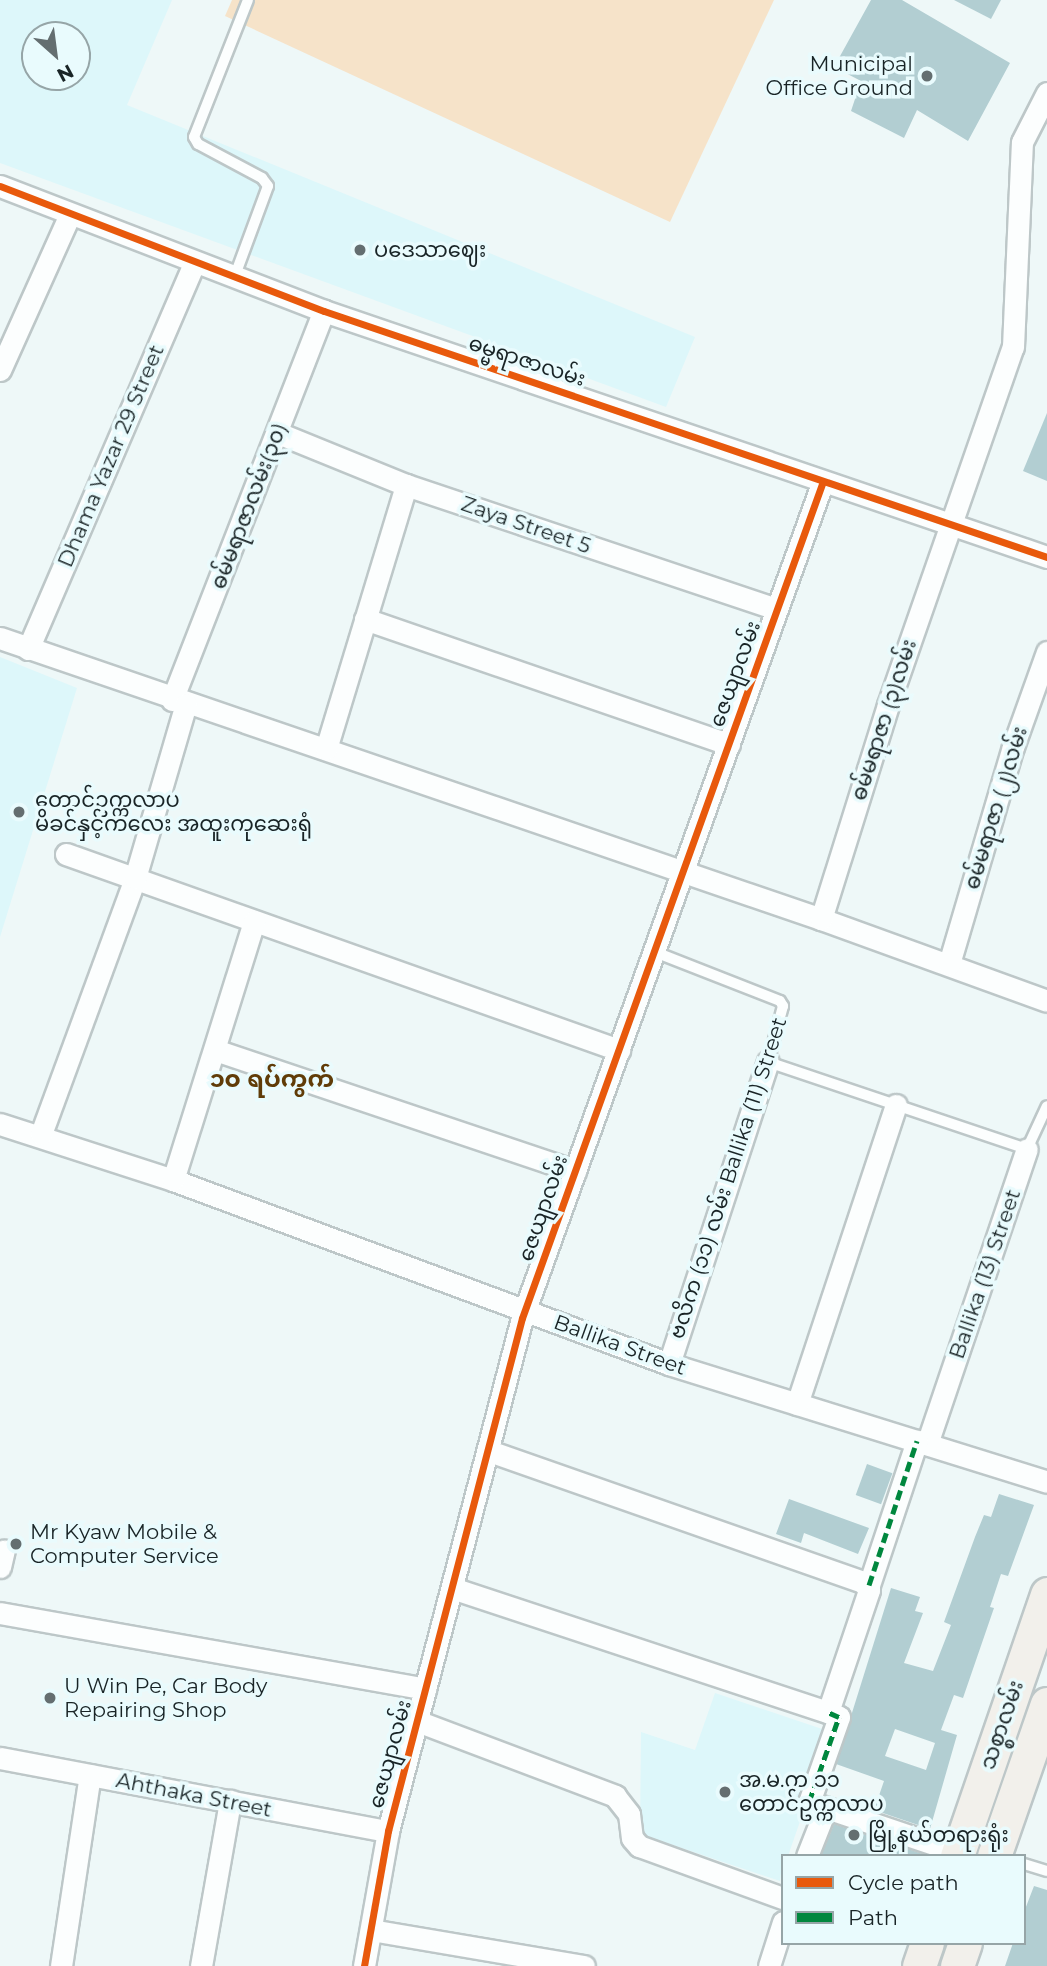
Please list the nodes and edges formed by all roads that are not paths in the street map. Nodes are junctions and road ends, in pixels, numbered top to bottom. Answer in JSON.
{"nodes":[{"id":1,"x":248,"y":0,"type":"edge"},
{"id":2,"x":1047,"y":93,"type":"edge"},
{"id":3,"x":0,"y":186,"type":"edge"},
{"id":4,"x":69,"y":214,"type":"junction"},
{"id":5,"x":194,"y":264,"type":"junction"},
{"id":6,"x":234,"y":278,"type":"junction"},
{"id":7,"x":324,"y":311,"type":"junction"},
{"id":8,"x":0,"y":370,"type":"edge"},
{"id":9,"x":278,"y":433,"type":"junction"},
{"id":10,"x":823,"y":481,"type":"junction"},
{"id":11,"x":406,"y":485,"type":"junction"},
{"id":12,"x":951,"y":523,"type":"junction"},
{"id":13,"x":1047,"y":557,"type":"edge"},
{"id":14,"x":777,"y":610,"type":"junction"},
{"id":15,"x":365,"y":618,"type":"junction"},
{"id":16,"x":0,"y":638,"type":"edge"},
{"id":17,"x":28,"y":649,"type":"junction"},
{"id":18,"x":1047,"y":652,"type":"edge"},
{"id":19,"x":179,"y":702,"type":"junction"},
{"id":20,"x":729,"y":744,"type":"junction"},
{"id":21,"x":326,"y":749,"type":"junction"},
{"id":22,"x":66,"y":854,"type":"dead end"},
{"id":23,"x":682,"y":872,"type":"junction"},
{"id":24,"x":135,"y":878,"type":"junction"},
{"id":25,"x":821,"y":919,"type":"junction"},
{"id":26,"x":254,"y":921,"type":"junction"},
{"id":27,"x":655,"y":952,"type":"junction"},
{"id":28,"x":949,"y":964,"type":"junction"},
{"id":29,"x":1047,"y":1001,"type":"edge"},
{"id":30,"x":215,"y":1050,"type":"junction"},
{"id":31,"x":618,"y":1050,"type":"junction"},
{"id":32,"x":768,"y":1062,"type":"junction"},
{"id":33,"x":896,"y":1105,"type":"junction"},
{"id":34,"x":1047,"y":1106,"type":"edge"},
{"id":35,"x":0,"y":1124,"type":"edge"},
{"id":36,"x":41,"y":1135,"type":"junction"},
{"id":37,"x":1027,"y":1149,"type":"junction"},
{"id":38,"x":575,"y":1171,"type":"junction"},
{"id":39,"x":173,"y":1180,"type":"junction"},
{"id":40,"x":526,"y":1311,"type":"junction"},
{"id":41,"x":668,"y":1364,"type":"junction"},
{"id":42,"x":797,"y":1404,"type":"junction"},
{"id":43,"x":922,"y":1443,"type":"junction"},
{"id":44,"x":487,"y":1450,"type":"junction"},
{"id":45,"x":1047,"y":1482,"type":"edge"},
{"id":46,"x":869,"y":1586,"type":"junction"},
{"id":47,"x":452,"y":1588,"type":"junction"},
{"id":48,"x":1047,"y":1594,"type":"edge"},
{"id":49,"x":0,"y":1614,"type":"edge"},
{"id":50,"x":425,"y":1689,"type":"junction"},
{"id":51,"x":1047,"y":1704,"type":"edge"},
{"id":52,"x":828,"y":1712,"type":"junction"},
{"id":53,"x":417,"y":1721,"type":"junction"},
{"id":54,"x":0,"y":1758,"type":"edge"},
{"id":55,"x":90,"y":1775,"type":"junction"},
{"id":56,"x":230,"y":1801,"type":"junction"},
{"id":57,"x":826,"y":1808,"type":"junction"},
{"id":58,"x":388,"y":1831,"type":"junction"},
{"id":59,"x":808,"y":1854,"type":"edge"},
{"id":60,"x":958,"y":1854,"type":"edge"},
{"id":61,"x":1004,"y":1854,"type":"edge"},
{"id":62,"x":1026,"y":1864,"type":"edge"},
{"id":63,"x":1047,"y":1871,"type":"edge"},
{"id":64,"x":781,"y":1897,"type":"edge"},
{"id":65,"x":781,"y":1928,"type":"edge"},
{"id":66,"x":371,"y":1930,"type":"junction"},
{"id":67,"x":926,"y":1945,"type":"edge"},
{"id":68,"x":964,"y":1945,"type":"edge"},
{"id":69,"x":61,"y":1966,"type":"edge"},
{"id":70,"x":201,"y":1966,"type":"edge"},
{"id":71,"x":364,"y":1966,"type":"edge"},
{"id":72,"x":584,"y":1966,"type":"edge"},
{"id":73,"x":769,"y":1966,"type":"edge"},
{"id":74,"x":919,"y":1966,"type":"edge"},
{"id":75,"x":957,"y":1966,"type":"edge"}],
"edges":[{"from":1,"to":6,"type":"lane"},
{"from":2,"to":12,"type":"street","name":"ဓမ်မရာဇာ (၃)လမ်း"},
{"from":3,"to":4,"type":"street","name":"ဓမ္မရာဇာလမ်း"},
{"from":4,"to":5,"type":"street","name":"ဓမ္မရာဇာလမ်း"},
{"from":4,"to":8,"type":"street"},
{"from":5,"to":6,"type":"street","name":"ဓမ္မရာဇာလမ်း"},
{"from":5,"to":17,"type":"street","name":"Dhama Yazar 29 Street"},
{"from":6,"to":7,"type":"street","name":"ဓမ္မရာဇာလမ်း"},
{"from":7,"to":9,"type":"street","name":"ဓမ်မရာဇာလမ်း(၃၀)"},
{"from":7,"to":10,"type":"street","name":"ဓမ္မရာဇာလမ်း"},
{"from":9,"to":11,"type":"street","name":"Zaya Street 5"},
{"from":9,"to":19,"type":"street","name":"ဓမ်မရာဇာလမ်း(၃၀)"},
{"from":10,"to":12,"type":"street","name":"ဓမ္မရာဇာလမ်း"},
{"from":10,"to":14,"type":"street","name":"ဇေယျာလမ်း"},
{"from":11,"to":14,"type":"street","name":"Zaya Street 5"},
{"from":11,"to":15,"type":"street"},
{"from":12,"to":13,"type":"street","name":"ဓမ္မရာဇာလမ်း"},
{"from":12,"to":25,"type":"street","name":"ဓမ်မရာဇာ (၃)လမ်း"},
{"from":14,"to":20,"type":"street","name":"ဇေယျာလမ်း"},
{"from":15,"to":20,"type":"street"},
{"from":15,"to":21,"type":"street"},
{"from":16,"to":17,"type":"street"},
{"from":17,"to":19,"type":"street"},
{"from":18,"to":28,"type":"street","name":"ဓမ်မရာဇာ (၂)လမ်း"},
{"from":19,"to":21,"type":"street"},
{"from":19,"to":24,"type":"street","name":"ဓမ်မရာဇာလမ်း(၃၀)"},
{"from":20,"to":23,"type":"street","name":"ဇေယျာလမ်း"},
{"from":21,"to":23,"type":"street"},
{"from":22,"to":24,"type":"street"},
{"from":23,"to":25,"type":"street"},
{"from":23,"to":27,"type":"street","name":"ဇေယျာလမ်း"},
{"from":24,"to":26,"type":"street"},
{"from":24,"to":36,"type":"street","name":"ဓမ်မရာဇာလမ်း(၃၀)"},
{"from":25,"to":28,"type":"street"},
{"from":26,"to":30,"type":"street"},
{"from":26,"to":31,"type":"street"},
{"from":27,"to":31,"type":"street","name":"ဇေယျာလမ်း"},
{"from":27,"to":32,"type":"lane","name":"ဗလိက (၁၁) လမ်း Ballika (11) Street"},
{"from":28,"to":29,"type":"street"},
{"from":30,"to":38,"type":"street"},
{"from":30,"to":39,"type":"street"},
{"from":31,"to":38,"type":"street","name":"ဇေယျာလမ်း"},
{"from":32,"to":33,"type":"lane"},
{"from":32,"to":41,"type":"street","name":"ဗလိက (၁၁) လမ်း Ballika (11) Street"},
{"from":33,"to":37,"type":"lane"},
{"from":33,"to":42,"type":"street"},
{"from":34,"to":37,"type":"lane","name":"Ballika (13) Street"},
{"from":35,"to":36,"type":"street","name":"Ballika Street"},
{"from":36,"to":39,"type":"street","name":"Ballika Street"},
{"from":37,"to":43,"type":"street","name":"Ballika (13) Street"},
{"from":38,"to":40,"type":"street","name":"ဇေယျာလမ်း"},
{"from":39,"to":40,"type":"street","name":"Ballika Street"},
{"from":40,"to":41,"type":"street","name":"Ballika Street"},
{"from":40,"to":44,"type":"street","name":"ဇေယျာလမ်း"},
{"from":41,"to":42,"type":"street","name":"Ballika Street"},
{"from":42,"to":43,"type":"street","name":"Ballika Street"},
{"from":43,"to":45,"type":"street","name":"Ballika Street"},
{"from":43,"to":46,"type":"street","name":"Ballika (13) Street"},
{"from":44,"to":46,"type":"street"},
{"from":44,"to":47,"type":"street","name":"ဇေယျာလမ်း"},
{"from":46,"to":52,"type":"street","name":"Ballika (13) Street"},
{"from":47,"to":50,"type":"street","name":"ဇေယျာလမ်း"},
{"from":47,"to":52,"type":"street"},
{"from":48,"to":60,"type":"main road","name":"သစ္စာလမ်း"},
{"from":49,"to":50,"type":"street"},
{"from":50,"to":53,"type":"street","name":"ဇေယျာလမ်း"},
{"from":51,"to":61,"type":"main road","name":"သစ္စာလမ်း"},
{"from":52,"to":57,"type":"street"},
{"from":53,"to":58,"type":"street","name":"ဇေယျာလမ်း"},
{"from":53,"to":64,"type":"street"},
{"from":54,"to":55,"type":"street","name":"Ahthaka Street"},
{"from":55,"to":56,"type":"street","name":"Ahthaka Street"},
{"from":55,"to":69,"type":"street"},
{"from":56,"to":58,"type":"street","name":"Ahthaka Street"},
{"from":56,"to":70,"type":"street"},
{"from":57,"to":59,"type":"street"},
{"from":57,"to":60,"type":"street"},
{"from":58,"to":66,"type":"street","name":"ဇေယျာလမ်း"},
{"from":62,"to":63,"type":"lane"},
{"from":65,"to":73,"type":"street"},
{"from":66,"to":71,"type":"street","name":"ဇေယျာလမ်း"},
{"from":66,"to":72,"type":"street"},
{"from":67,"to":74,"type":"main road"},
{"from":68,"to":75,"type":"main road"}]}
